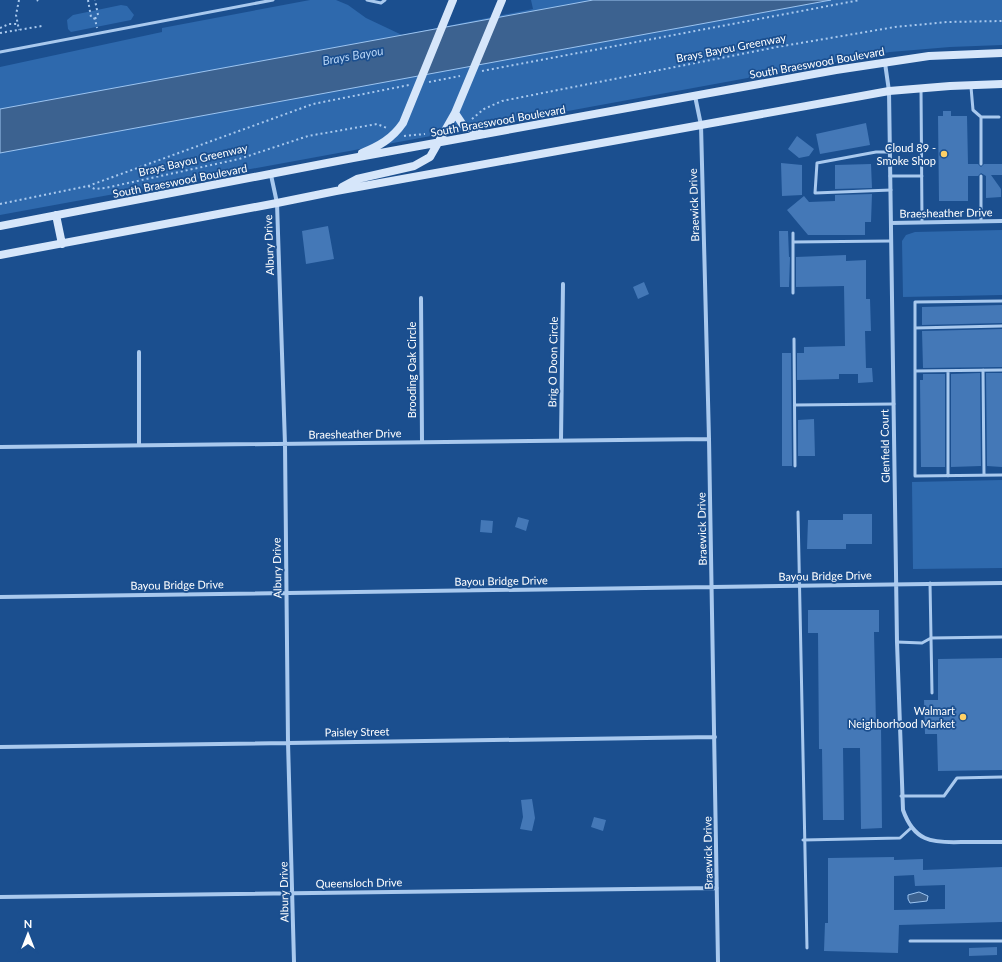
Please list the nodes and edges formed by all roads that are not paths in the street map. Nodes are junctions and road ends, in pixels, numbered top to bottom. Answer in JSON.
{"nodes":[{"id":1,"x":273,"y":0,"type":"edge"},
{"id":2,"x":367,"y":0,"type":"edge"},
{"id":3,"x":385,"y":0,"type":"edge"},
{"id":4,"x":453,"y":0,"type":"edge"},
{"id":5,"x":502,"y":0,"type":"edge"},
{"id":6,"x":0,"y":52,"type":"edge"},
{"id":7,"x":1002,"y":53,"type":"edge"},
{"id":8,"x":885,"y":62,"type":"junction"},
{"id":9,"x":1002,"y":84,"type":"edge"},
{"id":10,"x":971,"y":85,"type":"junction"},
{"id":11,"x":921,"y":88,"type":"junction"},
{"id":12,"x":889,"y":91,"type":"junction"},
{"id":13,"x":695,"y":96,"type":"junction"},
{"id":14,"x":455,"y":113,"type":"junction"},
{"id":15,"x":981,"y":117,"type":"junction"},
{"id":16,"x":999,"y":117,"type":"dead end"},
{"id":17,"x":701,"y":125,"type":"junction"},
{"id":18,"x":483,"y":135,"type":"junction"},
{"id":19,"x":438,"y":143,"type":"junction"},
{"id":20,"x":890,"y":152,"type":"junction"},
{"id":21,"x":353,"y":158,"type":"junction"},
{"id":22,"x":981,"y":164,"type":"dead end"},
{"id":23,"x":271,"y":175,"type":"junction"},
{"id":24,"x":890,"y":176,"type":"junction"},
{"id":25,"x":922,"y":176,"type":"junction"},
{"id":26,"x":981,"y":176,"type":"dead end"},
{"id":27,"x":890,"y":190,"type":"junction"},
{"id":28,"x":336,"y":191,"type":"junction"},
{"id":29,"x":277,"y":204,"type":"junction"},
{"id":30,"x":56,"y":216,"type":"junction"},
{"id":31,"x":981,"y":221,"type":"junction"},
{"id":32,"x":1002,"y":221,"type":"edge"},
{"id":33,"x":922,"y":222,"type":"junction"},
{"id":34,"x":891,"y":223,"type":"junction"},
{"id":35,"x":0,"y":226,"type":"edge"},
{"id":36,"x":793,"y":234,"type":"dead end"},
{"id":37,"x":891,"y":241,"type":"junction"},
{"id":38,"x":793,"y":242,"type":"junction"},
{"id":39,"x":62,"y":244,"type":"junction"},
{"id":40,"x":0,"y":255,"type":"edge"},
{"id":41,"x":563,"y":284,"type":"dead end"},
{"id":42,"x":793,"y":293,"type":"dead end"},
{"id":43,"x":421,"y":298,"type":"dead end"},
{"id":44,"x":1002,"y":301,"type":"edge"},
{"id":45,"x":1002,"y":326,"type":"edge"},
{"id":46,"x":915,"y":328,"type":"junction"},
{"id":47,"x":794,"y":339,"type":"dead end"},
{"id":48,"x":139,"y":352,"type":"dead end"},
{"id":49,"x":983,"y":370,"type":"junction"},
{"id":50,"x":1002,"y":370,"type":"edge"},
{"id":51,"x":915,"y":371,"type":"junction"},
{"id":52,"x":948,"y":371,"type":"junction"},
{"id":53,"x":894,"y":404,"type":"junction"},
{"id":54,"x":794,"y":405,"type":"junction"},
{"id":55,"x":709,"y":439,"type":"junction"},
{"id":56,"x":561,"y":440,"type":"junction"},
{"id":57,"x":422,"y":442,"type":"junction"},
{"id":58,"x":285,"y":444,"type":"junction"},
{"id":59,"x":139,"y":445,"type":"junction"},
{"id":60,"x":0,"y":447,"type":"edge"},
{"id":61,"x":796,"y":466,"type":"dead end"},
{"id":62,"x":984,"y":475,"type":"junction"},
{"id":63,"x":1002,"y":475,"type":"edge"},
{"id":64,"x":948,"y":476,"type":"junction"},
{"id":65,"x":798,"y":512,"type":"dead end"},
{"id":66,"x":1002,"y":583,"type":"edge"},
{"id":67,"x":897,"y":584,"type":"junction"},
{"id":68,"x":930,"y":584,"type":"junction"},
{"id":69,"x":799,"y":585,"type":"junction"},
{"id":70,"x":712,"y":586,"type":"junction"},
{"id":71,"x":287,"y":593,"type":"junction"},
{"id":72,"x":0,"y":597,"type":"edge"},
{"id":73,"x":1002,"y":637,"type":"edge"},
{"id":74,"x":931,"y":638,"type":"junction"},
{"id":75,"x":897,"y":642,"type":"junction"},
{"id":76,"x":932,"y":693,"type":"dead end"},
{"id":77,"x":715,"y":737,"type":"junction"},
{"id":78,"x":288,"y":742,"type":"junction"},
{"id":79,"x":0,"y":747,"type":"edge"},
{"id":80,"x":1002,"y":777,"type":"edge"},
{"id":81,"x":901,"y":796,"type":"junction"},
{"id":82,"x":911,"y":828,"type":"junction"},
{"id":83,"x":803,"y":840,"type":"junction"},
{"id":84,"x":1002,"y":842,"type":"edge"},
{"id":85,"x":717,"y":888,"type":"junction"},
{"id":86,"x":293,"y":892,"type":"junction"},
{"id":87,"x":0,"y":897,"type":"edge"},
{"id":88,"x":910,"y":941,"type":"dead end"},
{"id":89,"x":1002,"y":941,"type":"edge"},
{"id":90,"x":807,"y":948,"type":"dead end"},
{"id":91,"x":294,"y":962,"type":"edge"},
{"id":92,"x":718,"y":962,"type":"edge"}],
"edges":[{"from":1,"to":6,"type":"lane"},
{"from":2,"to":3,"type":"lane"},
{"from":4,"to":21,"type":"main road"},
{"from":5,"to":14,"type":"main road"},
{"from":7,"to":8,"type":"main road","name":"South Braeswood Boulevard"},
{"from":8,"to":12,"type":"street","name":"Glenfield Court"},
{"from":8,"to":13,"type":"main road","name":"South Braeswood Boulevard"},
{"from":9,"to":10,"type":"main road"},
{"from":10,"to":11,"type":"main road"},
{"from":10,"to":15,"type":"lane"},
{"from":11,"to":12,"type":"main road"},
{"from":11,"to":25,"type":"lane"},
{"from":12,"to":17,"type":"main road"},
{"from":12,"to":20,"type":"street","name":"Glenfield Court"},
{"from":13,"to":17,"type":"street","name":"Braewick Drive"},
{"from":13,"to":18,"type":"main road","name":"South Braeswood Boulevard"},
{"from":14,"to":18,"type":"main road"},
{"from":14,"to":19,"type":"main road"},
{"from":15,"to":16,"type":"lane"},
{"from":15,"to":22,"type":"lane"},
{"from":17,"to":28,"type":"main road"},
{"from":17,"to":55,"type":"street","name":"Braewick Drive"},
{"from":18,"to":19,"type":"main road","name":"South Braeswood Boulevard"},
{"from":19,"to":21,"type":"main road","name":"South Braeswood Boulevard"},
{"from":19,"to":28,"type":"main road"},
{"from":20,"to":24,"type":"street","name":"Glenfield Court"},
{"from":20,"to":27,"type":"lane"},
{"from":21,"to":23,"type":"main road","name":"South Braeswood Boulevard"},
{"from":23,"to":29,"type":"street","name":"Albury Drive"},
{"from":23,"to":30,"type":"main road","name":"South Braeswood Boulevard"},
{"from":24,"to":25,"type":"lane"},
{"from":24,"to":27,"type":"street","name":"Glenfield Court"},
{"from":25,"to":33,"type":"lane"},
{"from":26,"to":31,"type":"lane"},
{"from":27,"to":34,"type":"street","name":"Glenfield Court"},
{"from":28,"to":29,"type":"main road"},
{"from":29,"to":39,"type":"main road"},
{"from":29,"to":58,"type":"street","name":"Albury Drive"},
{"from":30,"to":35,"type":"main road","name":"South Braeswood Boulevard"},
{"from":30,"to":39,"type":"main road"},
{"from":31,"to":32,"type":"street","name":"Braesheather Drive"},
{"from":31,"to":33,"type":"street","name":"Braesheather Drive"},
{"from":33,"to":34,"type":"street","name":"Braesheather Drive"},
{"from":34,"to":37,"type":"street","name":"Glenfield Court"},
{"from":36,"to":38,"type":"lane"},
{"from":37,"to":38,"type":"lane"},
{"from":37,"to":53,"type":"street","name":"Glenfield Court"},
{"from":38,"to":42,"type":"lane"},
{"from":39,"to":40,"type":"main road"},
{"from":41,"to":56,"type":"street","name":"Brig O Doon Circle"},
{"from":43,"to":57,"type":"street","name":"Brooding Oak Circle"},
{"from":44,"to":46,"type":"lane"},
{"from":45,"to":46,"type":"lane"},
{"from":46,"to":51,"type":"lane"},
{"from":47,"to":54,"type":"lane"},
{"from":48,"to":59,"type":"street"},
{"from":49,"to":50,"type":"lane"},
{"from":49,"to":52,"type":"lane"},
{"from":49,"to":62,"type":"lane"},
{"from":51,"to":52,"type":"lane"},
{"from":51,"to":64,"type":"lane"},
{"from":52,"to":64,"type":"lane"},
{"from":53,"to":54,"type":"lane"},
{"from":53,"to":67,"type":"street","name":"Glenfield Court"},
{"from":54,"to":61,"type":"lane"},
{"from":55,"to":56,"type":"street","name":"Braesheather Drive"},
{"from":55,"to":70,"type":"street","name":"Braewick Drive"},
{"from":56,"to":57,"type":"street","name":"Braesheather Drive"},
{"from":57,"to":58,"type":"street","name":"Braesheather Drive"},
{"from":58,"to":59,"type":"street","name":"Braesheather Drive"},
{"from":58,"to":71,"type":"street","name":"Albury Drive"},
{"from":59,"to":60,"type":"street","name":"Braesheather Drive"},
{"from":62,"to":63,"type":"lane"},
{"from":62,"to":64,"type":"lane"},
{"from":65,"to":69,"type":"lane"},
{"from":66,"to":68,"type":"street","name":"Bayou Bridge Drive"},
{"from":67,"to":68,"type":"street","name":"Bayou Bridge Drive"},
{"from":67,"to":69,"type":"street","name":"Bayou Bridge Drive"},
{"from":67,"to":75,"type":"street","name":"Glenfield Court"},
{"from":68,"to":74,"type":"lane"},
{"from":69,"to":70,"type":"street","name":"Bayou Bridge Drive"},
{"from":69,"to":83,"type":"lane"},
{"from":70,"to":71,"type":"street","name":"Bayou Bridge Drive"},
{"from":70,"to":77,"type":"street","name":"Braewick Drive"},
{"from":71,"to":72,"type":"street","name":"Bayou Bridge Drive"},
{"from":71,"to":78,"type":"street","name":"Albury Drive"},
{"from":73,"to":74,"type":"lane"},
{"from":74,"to":75,"type":"lane"},
{"from":74,"to":76,"type":"lane"},
{"from":75,"to":81,"type":"street","name":"Glenfield Court"},
{"from":77,"to":78,"type":"street","name":"Paisley Street"},
{"from":77,"to":85,"type":"street","name":"Braewick Drive"},
{"from":78,"to":79,"type":"street","name":"Paisley Street"},
{"from":78,"to":86,"type":"street","name":"Albury Drive"},
{"from":80,"to":81,"type":"lane"},
{"from":81,"to":82,"type":"street","name":"Glenfield Court"},
{"from":82,"to":83,"type":"lane"},
{"from":82,"to":84,"type":"street"},
{"from":83,"to":90,"type":"lane"},
{"from":85,"to":86,"type":"street","name":"Queensloch Drive"},
{"from":85,"to":92,"type":"street","name":"Braewick Drive"},
{"from":86,"to":87,"type":"street","name":"Queensloch Drive"},
{"from":86,"to":91,"type":"street","name":"Albury Drive"},
{"from":88,"to":89,"type":"lane"}]}
